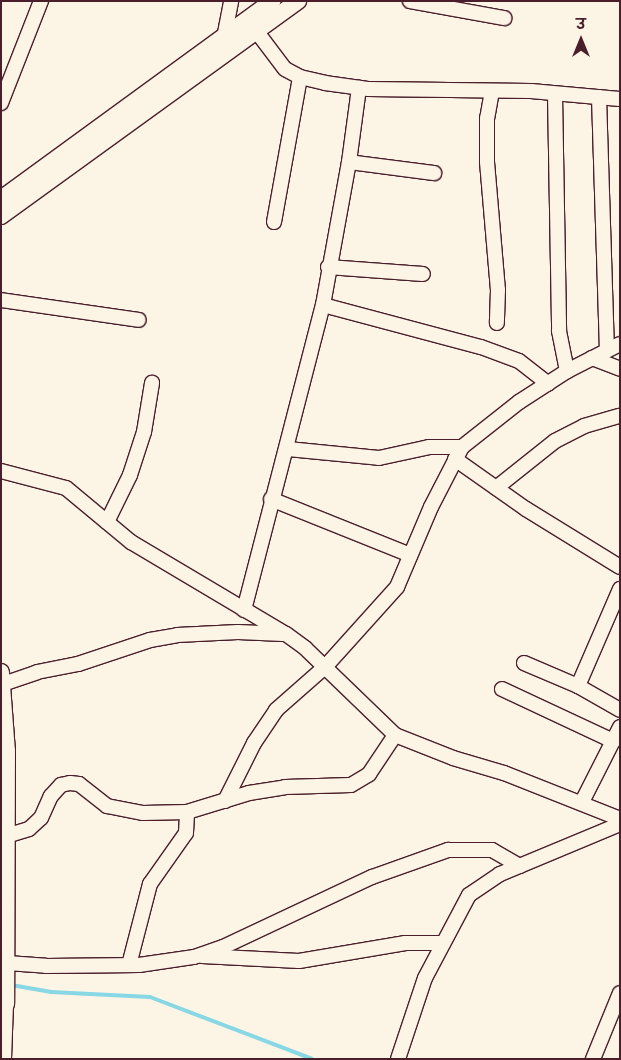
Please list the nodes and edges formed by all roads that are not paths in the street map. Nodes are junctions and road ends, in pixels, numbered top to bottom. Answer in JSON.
{"nodes":[{"id":1,"x":41,"y":1,"type":"edge"},
{"id":2,"x":231,"y":1,"type":"edge"},
{"id":3,"x":273,"y":1,"type":"edge"},
{"id":4,"x":298,"y":1,"type":"edge"},
{"id":5,"x":410,"y":1,"type":"edge"},
{"id":6,"x":504,"y":18,"type":"dead end"},
{"id":7,"x":257,"y":32,"type":"junction"},
{"id":8,"x":224,"y":38,"type":"junction"},
{"id":9,"x":300,"y":77,"type":"junction"},
{"id":10,"x":358,"y":88,"type":"junction"},
{"id":11,"x":492,"y":91,"type":"junction"},
{"id":12,"x":555,"y":94,"type":"junction"},
{"id":13,"x":598,"y":97,"type":"junction"},
{"id":14,"x":620,"y":99,"type":"edge"},
{"id":15,"x":1,"y":103,"type":"edge"},
{"id":16,"x":349,"y":162,"type":"junction"},
{"id":17,"x":434,"y":174,"type":"dead end"},
{"id":18,"x":1,"y":199,"type":"edge"},
{"id":19,"x":1,"y":216,"type":"edge"},
{"id":20,"x":274,"y":222,"type":"dead end"},
{"id":21,"x":328,"y":267,"type":"junction"},
{"id":22,"x":423,"y":274,"type":"dead end"},
{"id":23,"x":1,"y":300,"type":"edge"},
{"id":24,"x":323,"y":305,"type":"junction"},
{"id":25,"x":139,"y":320,"type":"dead end"},
{"id":26,"x":497,"y":323,"type":"dead end"},
{"id":27,"x":614,"y":347,"type":"edge"},
{"id":28,"x":592,"y":358,"type":"junction"},
{"id":29,"x":620,"y":369,"type":"edge"},
{"id":30,"x":567,"y":371,"type":"junction"},
{"id":31,"x":152,"y":383,"type":"dead end"},
{"id":32,"x":548,"y":384,"type":"junction"},
{"id":33,"x":620,"y":416,"type":"edge"},
{"id":34,"x":288,"y":450,"type":"junction"},
{"id":35,"x":459,"y":453,"type":"junction"},
{"id":36,"x":1,"y":471,"type":"edge"},
{"id":37,"x":496,"y":488,"type":"junction"},
{"id":38,"x":271,"y":499,"type":"junction"},
{"id":39,"x":108,"y":522,"type":"junction"},
{"id":40,"x":410,"y":554,"type":"junction"},
{"id":41,"x":620,"y":566,"type":"edge"},
{"id":42,"x":620,"y":588,"type":"edge"},
{"id":43,"x":244,"y":610,"type":"junction"},
{"id":44,"x":286,"y":634,"type":"junction"},
{"id":45,"x":524,"y":663,"type":"dead end"},
{"id":46,"x":325,"y":667,"type":"junction"},
{"id":47,"x":2,"y":678,"type":"edge"},
{"id":48,"x":578,"y":686,"type":"junction"},
{"id":49,"x":502,"y":689,"type":"dead end"},
{"id":50,"x":620,"y":710,"type":"edge"},
{"id":51,"x":620,"y":728,"type":"edge"},
{"id":52,"x":395,"y":735,"type":"junction"},
{"id":53,"x":613,"y":741,"type":"junction"},
{"id":54,"x":4,"y":752,"type":"edge"},
{"id":55,"x":226,"y":801,"type":"junction"},
{"id":56,"x":582,"y":802,"type":"junction"},
{"id":57,"x":187,"y":812,"type":"junction"},
{"id":58,"x":620,"y":819,"type":"edge"},
{"id":59,"x":620,"y":824,"type":"edge"},
{"id":60,"x":6,"y":836,"type":"junction"},
{"id":61,"x":520,"y":866,"type":"junction"},
{"id":62,"x":443,"y":943,"type":"junction"},
{"id":63,"x":199,"y":956,"type":"junction"},
{"id":64,"x":7,"y":963,"type":"junction"},
{"id":65,"x":128,"y":965,"type":"junction"},
{"id":66,"x":620,"y":993,"type":"edge"},
{"id":67,"x":6,"y":1004,"type":"joint"},
{"id":68,"x":4,"y":1059,"type":"edge"},
{"id":69,"x":398,"y":1059,"type":"edge"},
{"id":70,"x":592,"y":1059,"type":"edge"}],
"edges":[{"from":1,"to":15,"type":"street"},
{"from":2,"to":8,"type":"street"},
{"from":3,"to":8,"type":"main road"},
{"from":4,"to":7,"type":"main road"},
{"from":5,"to":6,"type":"street"},
{"from":7,"to":9,"type":"street"},
{"from":7,"to":19,"type":"main road"},
{"from":8,"to":18,"type":"main road"},
{"from":9,"to":10,"type":"street"},
{"from":9,"to":20,"type":"street"},
{"from":10,"to":11,"type":"street"},
{"from":10,"to":16,"type":"street"},
{"from":11,"to":12,"type":"street"},
{"from":11,"to":26,"type":"street"},
{"from":12,"to":13,"type":"street"},
{"from":12,"to":30,"type":"street"},
{"from":13,"to":14,"type":"street"},
{"from":13,"to":27,"type":"street"},
{"from":16,"to":17,"type":"street"},
{"from":16,"to":21,"type":"street"},
{"from":21,"to":22,"type":"street"},
{"from":21,"to":24,"type":"street"},
{"from":23,"to":25,"type":"street"},
{"from":24,"to":32,"type":"street"},
{"from":24,"to":34,"type":"street"},
{"from":27,"to":28,"type":"street"},
{"from":28,"to":29,"type":"street"},
{"from":28,"to":30,"type":"street"},
{"from":30,"to":32,"type":"street"},
{"from":31,"to":39,"type":"street"},
{"from":32,"to":35,"type":"street"},
{"from":33,"to":37,"type":"street"},
{"from":34,"to":35,"type":"street"},
{"from":34,"to":38,"type":"street"},
{"from":35,"to":37,"type":"street"},
{"from":35,"to":40,"type":"street"},
{"from":36,"to":39,"type":"street"},
{"from":37,"to":41,"type":"street"},
{"from":38,"to":40,"type":"street"},
{"from":38,"to":43,"type":"street"},
{"from":39,"to":43,"type":"street"},
{"from":40,"to":46,"type":"street"},
{"from":42,"to":48,"type":"street"},
{"from":43,"to":44,"type":"street"},
{"from":44,"to":46,"type":"street"},
{"from":44,"to":47,"type":"street"},
{"from":45,"to":48,"type":"street"},
{"from":46,"to":52,"type":"street"},
{"from":46,"to":55,"type":"street"},
{"from":47,"to":54,"type":"main road"},
{"from":48,"to":50,"type":"street"},
{"from":49,"to":53,"type":"street"},
{"from":51,"to":53,"type":"street"},
{"from":52,"to":55,"type":"street"},
{"from":52,"to":56,"type":"street"},
{"from":53,"to":56,"type":"street"},
{"from":54,"to":60,"type":"main road"},
{"from":55,"to":57,"type":"street"},
{"from":56,"to":58,"type":"street"},
{"from":57,"to":60,"type":"street"},
{"from":57,"to":65,"type":"street"},
{"from":59,"to":61,"type":"street"},
{"from":60,"to":64,"type":"main road"},
{"from":61,"to":62,"type":"street"},
{"from":61,"to":63,"type":"street"},
{"from":62,"to":63,"type":"street"},
{"from":62,"to":69,"type":"street"},
{"from":63,"to":65,"type":"street"},
{"from":64,"to":65,"type":"street"},
{"from":64,"to":67,"type":"main road"},
{"from":66,"to":70,"type":"street"},
{"from":67,"to":68,"type":"street"}]}
